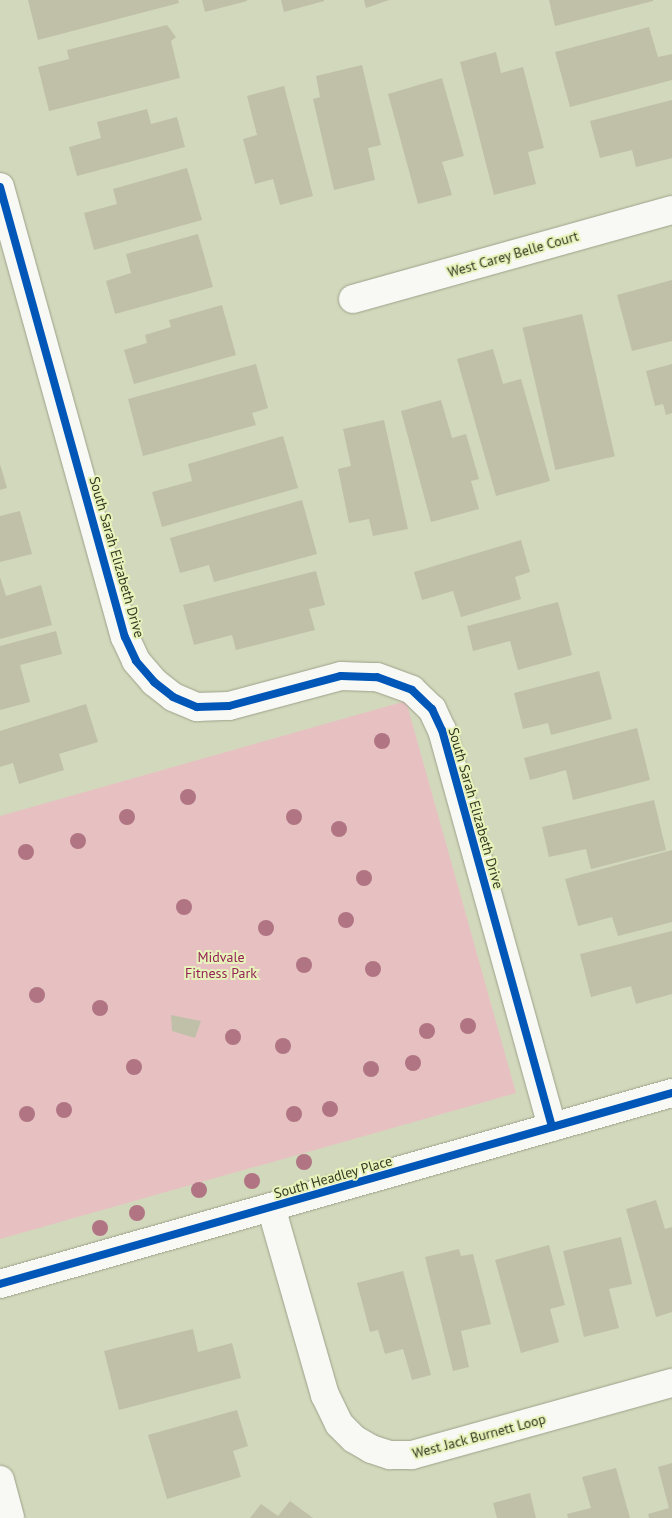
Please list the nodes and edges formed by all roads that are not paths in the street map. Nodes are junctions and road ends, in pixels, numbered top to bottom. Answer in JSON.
{"nodes":[{"id":1,"x":0,"y":187,"type":"edge"},
{"id":2,"x":672,"y":210,"type":"edge"},
{"id":3,"x":353,"y":299,"type":"dead end"},
{"id":4,"x":672,"y":1093,"type":"edge"},
{"id":5,"x":552,"y":1127,"type":"junction"},
{"id":6,"x":271,"y":1207,"type":"junction"},
{"id":7,"x":0,"y":1284,"type":"edge"},
{"id":8,"x":672,"y":1383,"type":"edge"},
{"id":9,"x":0,"y":1480,"type":"edge"},
{"id":10,"x":10,"y":1518,"type":"edge"}],
"edges":[{"from":1,"to":5,"type":"street","name":"South Sarah Elizabeth Drive"},
{"from":2,"to":3,"type":"street","name":"West Carey Belle Court"},
{"from":4,"to":5,"type":"street","name":"South Headley Place"},
{"from":5,"to":6,"type":"street","name":"South Headley Place"},
{"from":6,"to":7,"type":"street","name":"South Headley Place"},
{"from":6,"to":8,"type":"street","name":"West Jack Burnett Loop"},
{"from":9,"to":10,"type":"street"}]}
